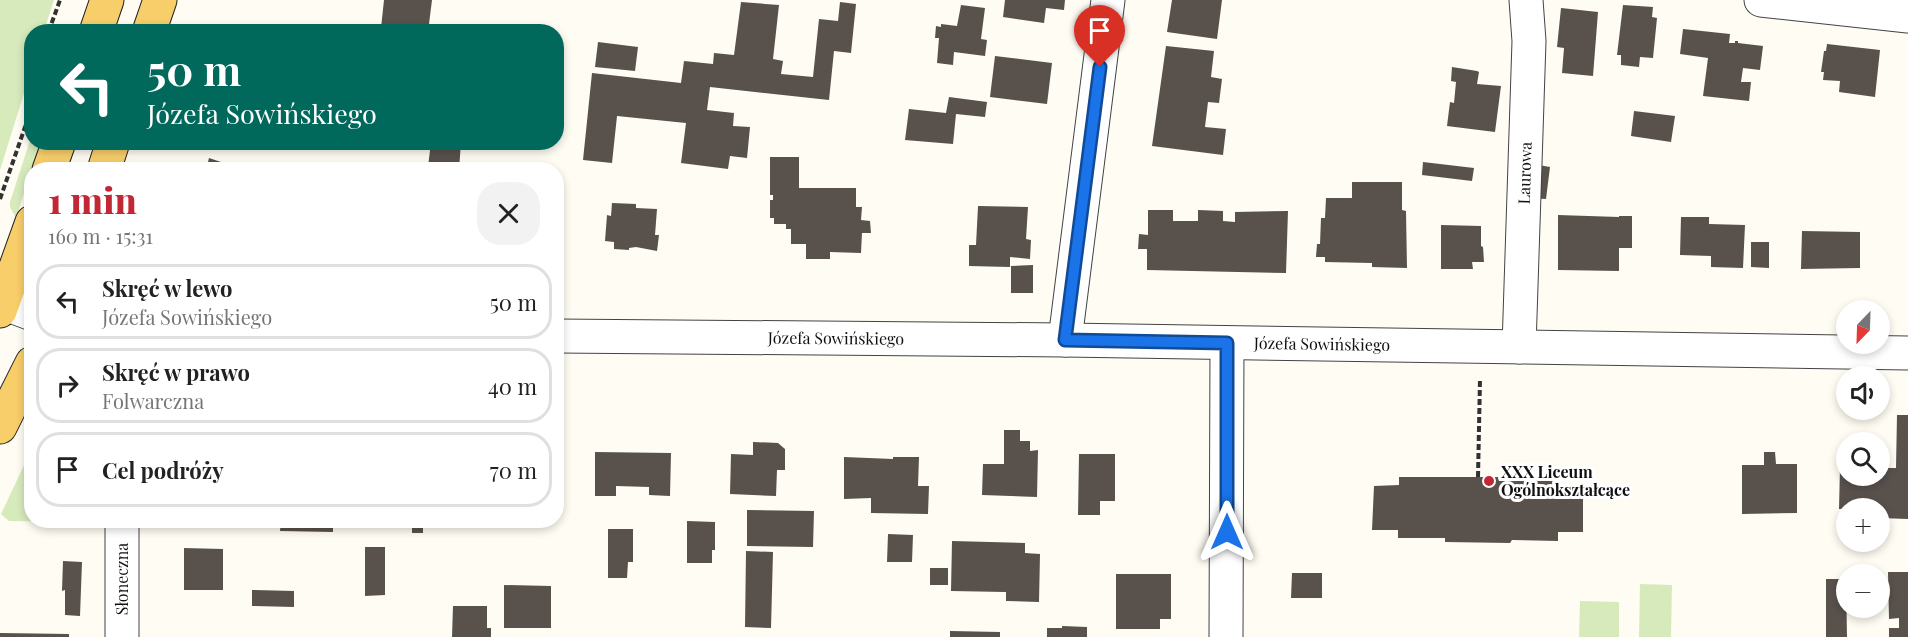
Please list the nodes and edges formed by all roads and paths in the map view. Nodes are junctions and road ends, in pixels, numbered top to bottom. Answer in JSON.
{"nodes":[{"id":1,"x":60,"y":0,"type":"edge"},
{"id":2,"x":106,"y":0,"type":"edge"},
{"id":3,"x":160,"y":0,"type":"edge"},
{"id":4,"x":1108,"y":0,"type":"edge"},
{"id":5,"x":1526,"y":0,"type":"edge"},
{"id":6,"x":1761,"y":0,"type":"edge"},
{"id":7,"x":1896,"y":10,"type":"edge"},
{"id":8,"x":51,"y":24,"type":"edge"},
{"id":9,"x":98,"y":24,"type":"edge"},
{"id":10,"x":152,"y":24,"type":"edge"},
{"id":11,"x":24,"y":130,"type":"edge"},
{"id":12,"x":0,"y":199,"type":"edge"},
{"id":13,"x":24,"y":257,"type":"edge"},
{"id":14,"x":12,"y":309,"type":"edge"},
{"id":15,"x":564,"y":336,"type":"edge"},
{"id":16,"x":1065,"y":340,"type":"junction"},
{"id":17,"x":1227,"y":343,"type":"junction"},
{"id":18,"x":1519,"y":347,"type":"junction"},
{"id":19,"x":1908,"y":353,"type":"edge"},
{"id":20,"x":24,"y":379,"type":"edge"},
{"id":21,"x":1480,"y":379,"type":"dead end"},
{"id":22,"x":0,"y":427,"type":"edge"},
{"id":23,"x":1478,"y":477,"type":"dead end"},
{"id":24,"x":122,"y":528,"type":"edge"},
{"id":25,"x":122,"y":637,"type":"edge"},
{"id":26,"x":1226,"y":637,"type":"edge"}],
"edges":[{"from":1,"to":8,"type":"path"},
{"from":2,"to":9,"type":"main road"},
{"from":3,"to":10,"type":"main road"},
{"from":4,"to":16,"type":"street"},
{"from":5,"to":18,"type":"street","name":"Laurowa"},
{"from":6,"to":7,"type":"street"},
{"from":11,"to":12,"type":"path"},
{"from":13,"to":14,"type":"main road"},
{"from":15,"to":16,"type":"street","name":"Józefa Sowińskiego"},
{"from":16,"to":17,"type":"street","name":"Józefa Sowińskiego"},
{"from":17,"to":18,"type":"street","name":"Józefa Sowińskiego"},
{"from":17,"to":26,"type":"street"},
{"from":18,"to":19,"type":"street","name":"Józefa Sowińskiego"},
{"from":20,"to":22,"type":"main road"},
{"from":21,"to":23,"type":"path"},
{"from":24,"to":25,"type":"street","name":"Słoneczna"}]}
